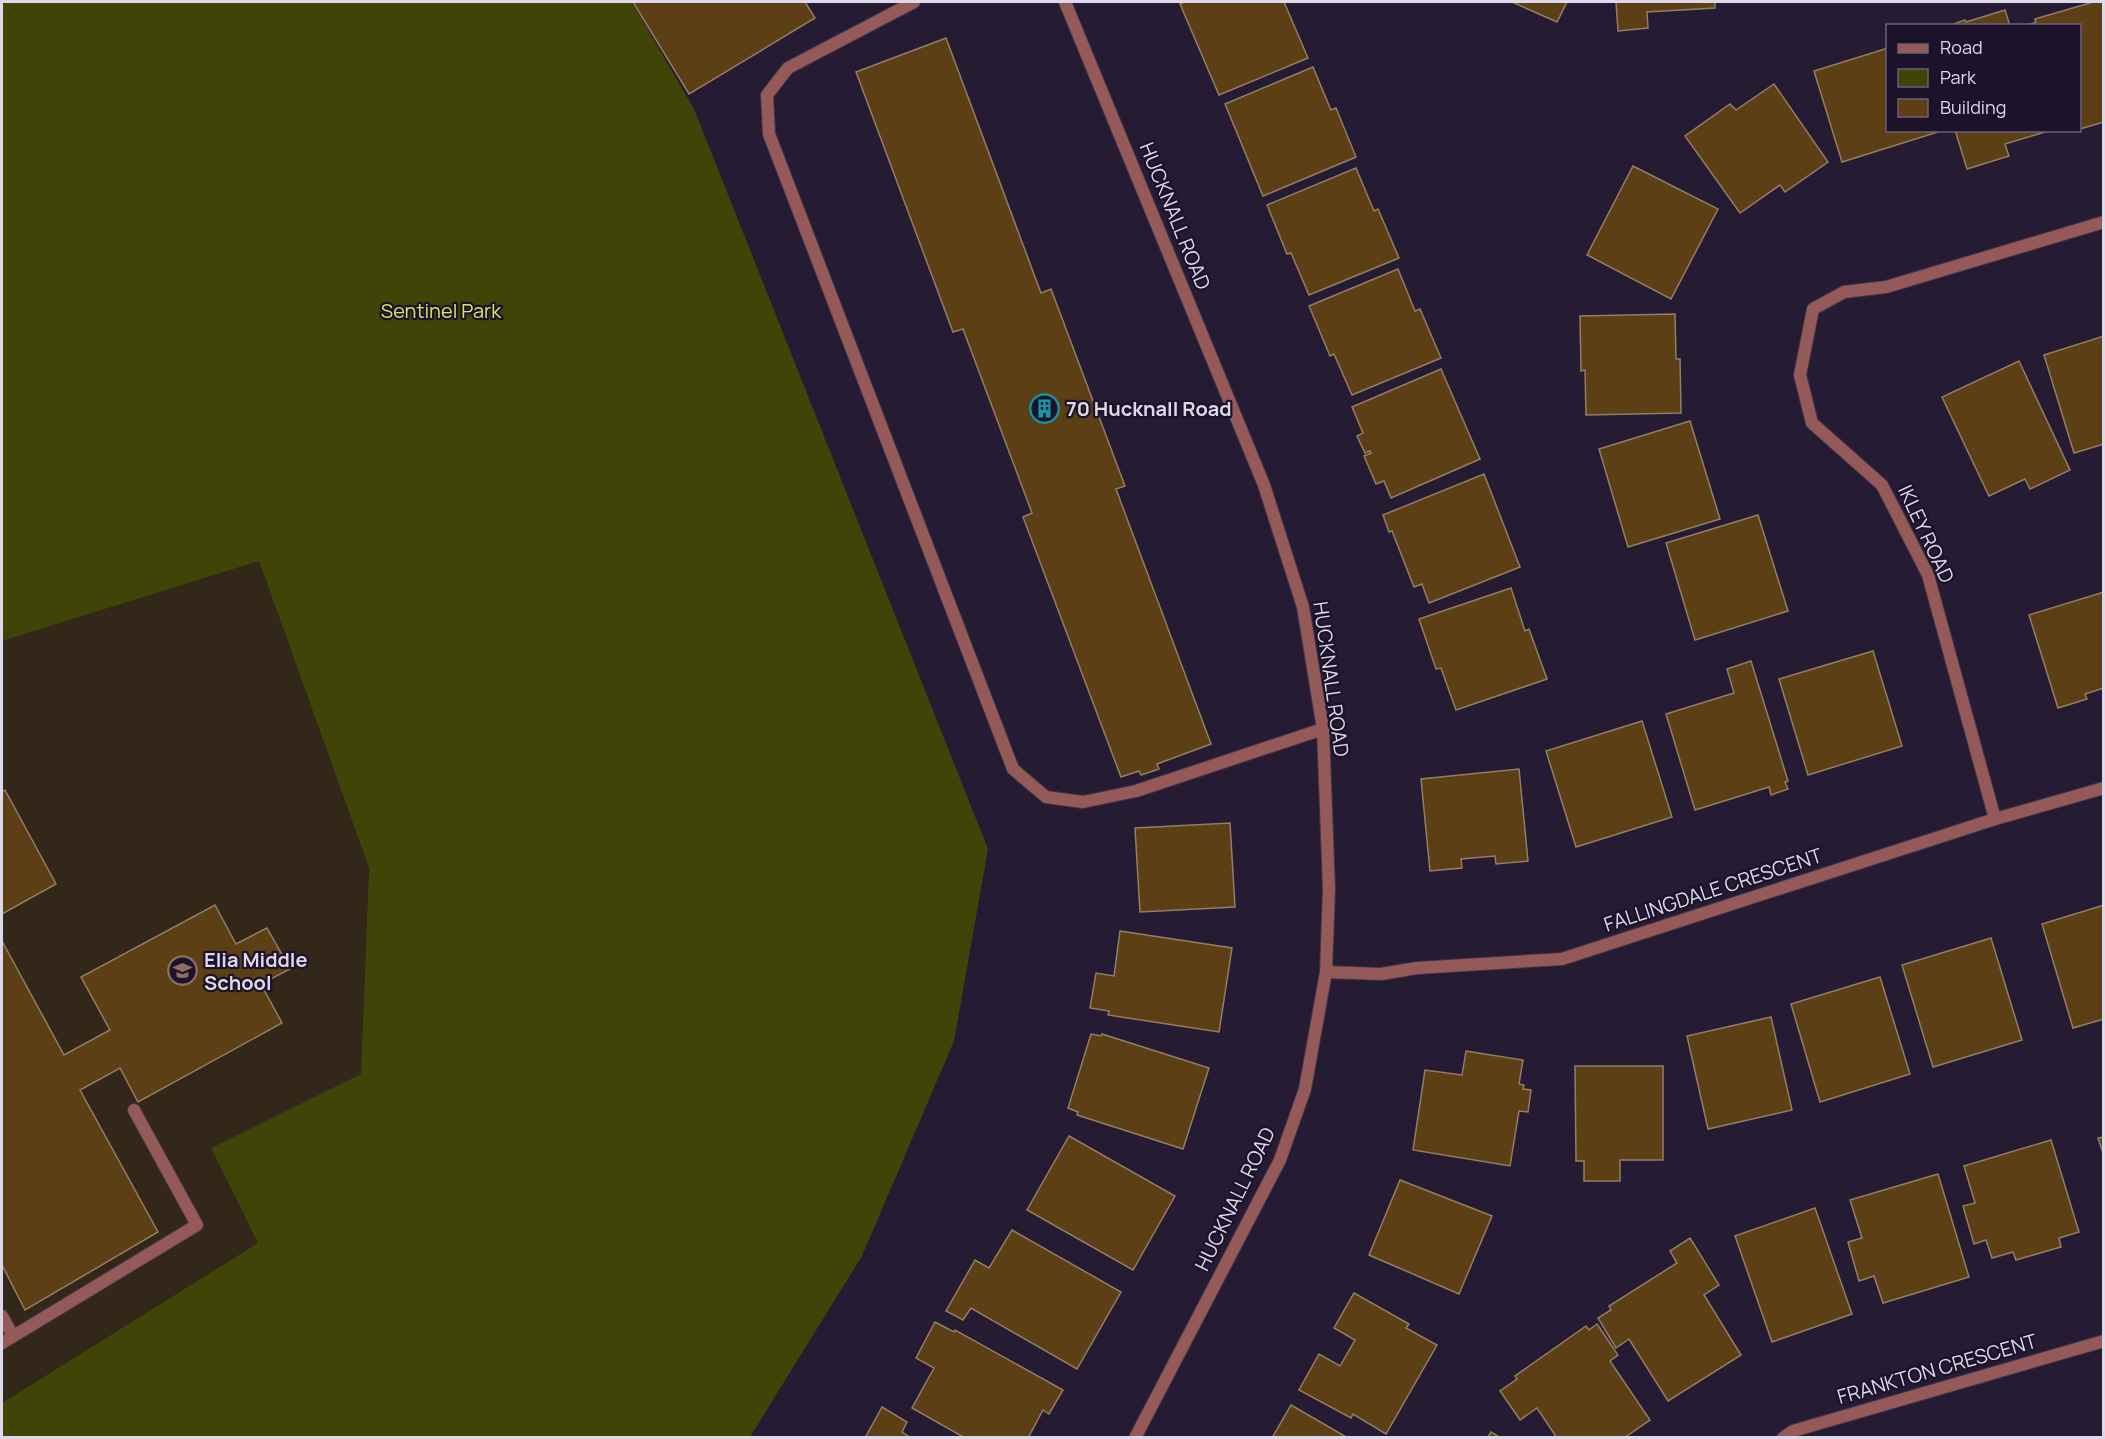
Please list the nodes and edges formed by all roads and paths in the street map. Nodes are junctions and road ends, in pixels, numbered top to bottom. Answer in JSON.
{"nodes":[{"id":1,"x":914,"y":2,"type":"edge"},
{"id":2,"x":1065,"y":2,"type":"edge"},
{"id":3,"x":2103,"y":222,"type":"edge"},
{"id":4,"x":1323,"y":729,"type":"junction"},
{"id":5,"x":2103,"y":788,"type":"edge"},
{"id":6,"x":1995,"y":819,"type":"junction"},
{"id":7,"x":1326,"y":972,"type":"junction"},
{"id":8,"x":134,"y":1110,"type":"dead end"},
{"id":9,"x":2,"y":1316,"type":"edge"},
{"id":10,"x":13,"y":1336,"type":"junction"},
{"id":11,"x":2103,"y":1341,"type":"edge"},
{"id":12,"x":2,"y":1343,"type":"edge"},
{"id":13,"x":1135,"y":1437,"type":"edge"},
{"id":14,"x":1783,"y":1437,"type":"edge"}],
"edges":[{"from":1,"to":4,"type":"street"},
{"from":2,"to":4,"type":"street","name":"HUCKNALL ROAD"},
{"from":3,"to":6,"type":"street","name":"IKLEY ROAD"},
{"from":4,"to":7,"type":"street","name":"HUCKNALL ROAD"},
{"from":5,"to":6,"type":"street","name":"FALLINGDALE CRESCENT"},
{"from":6,"to":7,"type":"street","name":"FALLINGDALE CRESCENT"},
{"from":7,"to":13,"type":"street","name":"HUCKNALL ROAD"},
{"from":8,"to":10,"type":"street"},
{"from":9,"to":10,"type":"street"},
{"from":10,"to":12,"type":"street"},
{"from":11,"to":14,"type":"street","name":"FRANKTON CRESCENT"}]}
